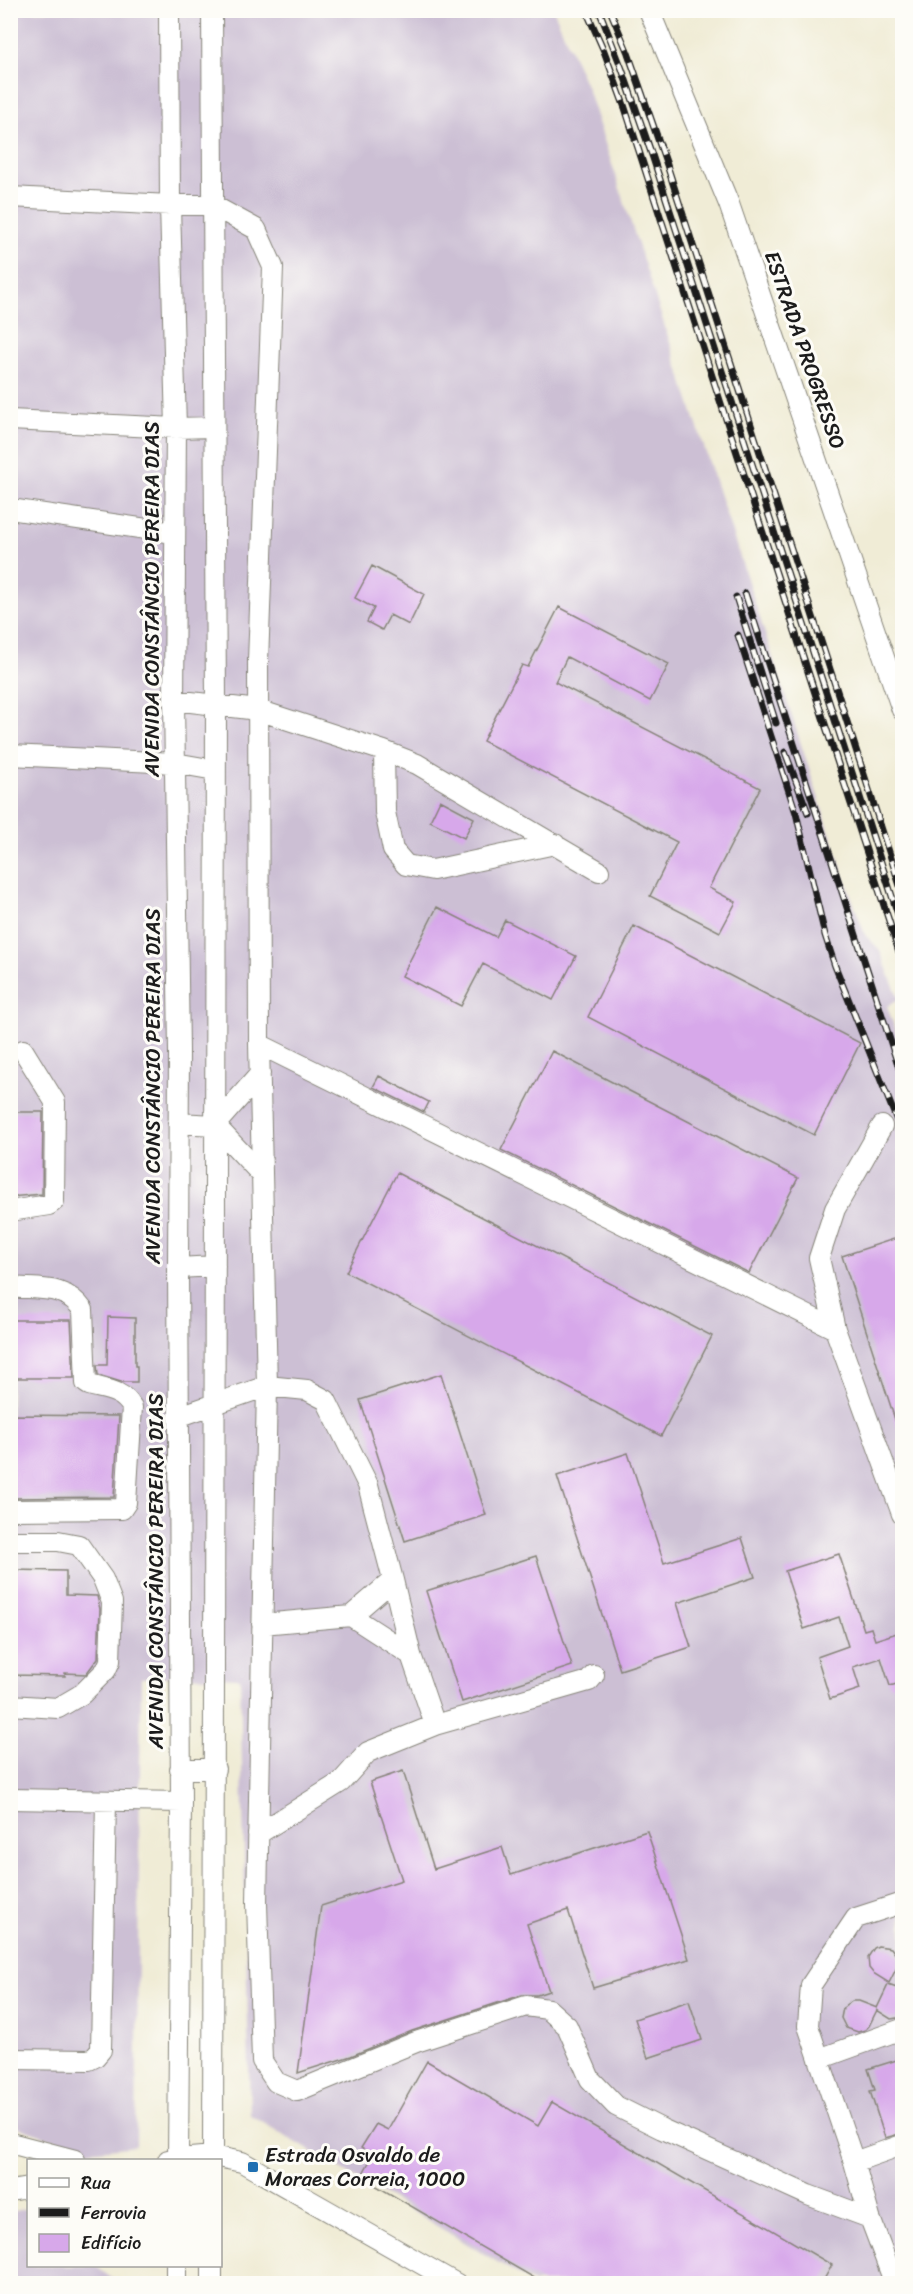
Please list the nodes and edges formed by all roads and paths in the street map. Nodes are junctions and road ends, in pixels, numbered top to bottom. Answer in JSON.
{"nodes":[{"id":1,"x":170,"y":10,"type":"edge"},
{"id":2,"x":212,"y":10,"type":"edge"},
{"id":3,"x":649,"y":10,"type":"edge"},
{"id":4,"x":10,"y":197,"type":"edge"},
{"id":5,"x":171,"y":205,"type":"junction"},
{"id":6,"x":212,"y":205,"type":"junction"},
{"id":7,"x":10,"y":420,"type":"edge"},
{"id":8,"x":213,"y":427,"type":"junction"},
{"id":9,"x":176,"y":428,"type":"junction"},
{"id":10,"x":10,"y":509,"type":"edge"},
{"id":11,"x":174,"y":534,"type":"junction"},
{"id":12,"x":174,"y":700,"type":"junction"},
{"id":13,"x":216,"y":704,"type":"junction"},
{"id":14,"x":258,"y":710,"type":"junction"},
{"id":15,"x":903,"y":710,"type":"edge"},
{"id":16,"x":384,"y":751,"type":"junction"},
{"id":17,"x":10,"y":755,"type":"edge"},
{"id":18,"x":175,"y":763,"type":"junction"},
{"id":19,"x":215,"y":770,"type":"junction"},
{"id":20,"x":555,"y":844,"type":"junction"},
{"id":21,"x":599,"y":871,"type":"dead end"},
{"id":22,"x":260,"y":1044,"type":"junction"},
{"id":23,"x":23,"y":1050,"type":"dead end"},
{"id":24,"x":260,"y":1074,"type":"junction"},
{"id":25,"x":178,"y":1123,"type":"junction"},
{"id":26,"x":215,"y":1125,"type":"junction"},
{"id":27,"x":882,"y":1126,"type":"dead end"},
{"id":28,"x":262,"y":1174,"type":"junction"},
{"id":29,"x":10,"y":1211,"type":"edge"},
{"id":30,"x":215,"y":1266,"type":"junction"},
{"id":31,"x":177,"y":1268,"type":"junction"},
{"id":32,"x":10,"y":1287,"type":"edge"},
{"id":33,"x":836,"y":1329,"type":"junction"},
{"id":34,"x":267,"y":1386,"type":"junction"},
{"id":35,"x":215,"y":1404,"type":"junction"},
{"id":36,"x":180,"y":1416,"type":"junction"},
{"id":37,"x":10,"y":1510,"type":"edge"},
{"id":38,"x":903,"y":1514,"type":"edge"},
{"id":39,"x":10,"y":1541,"type":"edge"},
{"id":40,"x":393,"y":1580,"type":"junction"},
{"id":41,"x":351,"y":1616,"type":"junction"},
{"id":42,"x":262,"y":1624,"type":"junction"},
{"id":43,"x":411,"y":1654,"type":"junction"},
{"id":44,"x":594,"y":1675,"type":"dead end"},
{"id":45,"x":10,"y":1705,"type":"edge"},
{"id":46,"x":435,"y":1725,"type":"junction"},
{"id":47,"x":180,"y":1769,"type":"junction"},
{"id":48,"x":215,"y":1769,"type":"junction"},
{"id":49,"x":10,"y":1799,"type":"edge"},
{"id":50,"x":106,"y":1801,"type":"junction"},
{"id":51,"x":181,"y":1802,"type":"junction"},
{"id":52,"x":258,"y":1834,"type":"junction"},
{"id":53,"x":903,"y":1903,"type":"edge"},
{"id":54,"x":903,"y":2029,"type":"edge"},
{"id":55,"x":10,"y":2059,"type":"edge"},
{"id":56,"x":819,"y":2060,"type":"junction"},
{"id":57,"x":10,"y":2143,"type":"edge"},
{"id":58,"x":903,"y":2145,"type":"edge"},
{"id":59,"x":213,"y":2158,"type":"edge"},
{"id":60,"x":71,"y":2159,"type":"edge"},
{"id":61,"x":174,"y":2159,"type":"edge"},
{"id":62,"x":194,"y":2159,"type":"edge"},
{"id":63,"x":222,"y":2159,"type":"edge"},
{"id":64,"x":854,"y":2162,"type":"junction"},
{"id":65,"x":27,"y":2187,"type":"edge"},
{"id":66,"x":10,"y":2191,"type":"edge"},
{"id":67,"x":870,"y":2218,"type":"junction"},
{"id":68,"x":176,"y":2267,"type":"edge"},
{"id":69,"x":212,"y":2267,"type":"edge"},
{"id":70,"x":176,"y":2283,"type":"edge"},
{"id":71,"x":212,"y":2283,"type":"edge"},
{"id":72,"x":457,"y":2283,"type":"edge"},
{"id":73,"x":895,"y":2283,"type":"edge"}],
"edges":[{"from":1,"to":5,"type":"street","name":"AVENIDA CONSTÂNCIO PEREIRA DIAS"},
{"from":2,"to":6,"type":"street"},
{"from":3,"to":15,"type":"street","name":"ESTRADA PROGRESSO"},
{"from":4,"to":5,"type":"street"},
{"from":5,"to":6,"type":"street"},
{"from":5,"to":9,"type":"street","name":"AVENIDA CONSTÂNCIO PEREIRA DIAS"},
{"from":6,"to":8,"type":"street"},
{"from":6,"to":14,"type":"street"},
{"from":7,"to":9,"type":"street"},
{"from":8,"to":9,"type":"street"},
{"from":8,"to":13,"type":"street"},
{"from":9,"to":11,"type":"street","name":"AVENIDA CONSTÂNCIO PEREIRA DIAS"},
{"from":10,"to":11,"type":"street"},
{"from":11,"to":12,"type":"street","name":"AVENIDA CONSTÂNCIO PEREIRA DIAS"},
{"from":12,"to":13,"type":"street"},
{"from":12,"to":18,"type":"street","name":"AVENIDA CONSTÂNCIO PEREIRA DIAS"},
{"from":13,"to":14,"type":"street"},
{"from":13,"to":19,"type":"street"},
{"from":14,"to":16,"type":"street"},
{"from":14,"to":22,"type":"street"},
{"from":16,"to":20,"type":"street"},
{"from":16,"to":20,"type":"street"},
{"from":17,"to":18,"type":"street"},
{"from":18,"to":19,"type":"street"},
{"from":18,"to":25,"type":"street","name":"AVENIDA CONSTÂNCIO PEREIRA DIAS"},
{"from":19,"to":26,"type":"street"},
{"from":20,"to":21,"type":"street"},
{"from":22,"to":24,"type":"street"},
{"from":22,"to":33,"type":"street"},
{"from":23,"to":29,"type":"street"},
{"from":24,"to":26,"type":"street"},
{"from":24,"to":28,"type":"street"},
{"from":25,"to":26,"type":"street"},
{"from":25,"to":31,"type":"street","name":"AVENIDA CONSTÂNCIO PEREIRA DIAS"},
{"from":26,"to":28,"type":"street"},
{"from":26,"to":30,"type":"street"},
{"from":27,"to":33,"type":"street"},
{"from":28,"to":34,"type":"street"},
{"from":30,"to":31,"type":"street"},
{"from":30,"to":35,"type":"street"},
{"from":31,"to":36,"type":"street","name":"AVENIDA CONSTÂNCIO PEREIRA DIAS"},
{"from":32,"to":37,"type":"street"},
{"from":33,"to":38,"type":"street"},
{"from":34,"to":35,"type":"street"},
{"from":34,"to":40,"type":"street"},
{"from":34,"to":42,"type":"street"},
{"from":35,"to":36,"type":"street"},
{"from":35,"to":48,"type":"street"},
{"from":36,"to":47,"type":"street","name":"AVENIDA CONSTÂNCIO PEREIRA DIAS"},
{"from":39,"to":45,"type":"street"},
{"from":40,"to":41,"type":"street"},
{"from":40,"to":43,"type":"street"},
{"from":41,"to":42,"type":"street"},
{"from":41,"to":43,"type":"street"},
{"from":42,"to":52,"type":"street"},
{"from":43,"to":46,"type":"street"},
{"from":44,"to":46,"type":"street"},
{"from":46,"to":52,"type":"street"},
{"from":47,"to":48,"type":"street"},
{"from":47,"to":51,"type":"street","name":"AVENIDA CONSTÂNCIO PEREIRA DIAS"},
{"from":48,"to":59,"type":"street"},
{"from":49,"to":50,"type":"street"},
{"from":50,"to":51,"type":"street"},
{"from":50,"to":55,"type":"street"},
{"from":51,"to":61,"type":"street","name":"AVENIDA CONSTÂNCIO PEREIRA DIAS"},
{"from":52,"to":67,"type":"street"},
{"from":53,"to":56,"type":"street"},
{"from":54,"to":56,"type":"street"},
{"from":56,"to":64,"type":"street"},
{"from":57,"to":60,"type":"street"},
{"from":58,"to":64,"type":"street"},
{"from":59,"to":62,"type":"street"},
{"from":63,"to":72,"type":"street"},
{"from":64,"to":67,"type":"street"},
{"from":65,"to":66,"type":"street"},
{"from":67,"to":73,"type":"street"},
{"from":68,"to":70,"type":"street"},
{"from":69,"to":71,"type":"street"}]}
